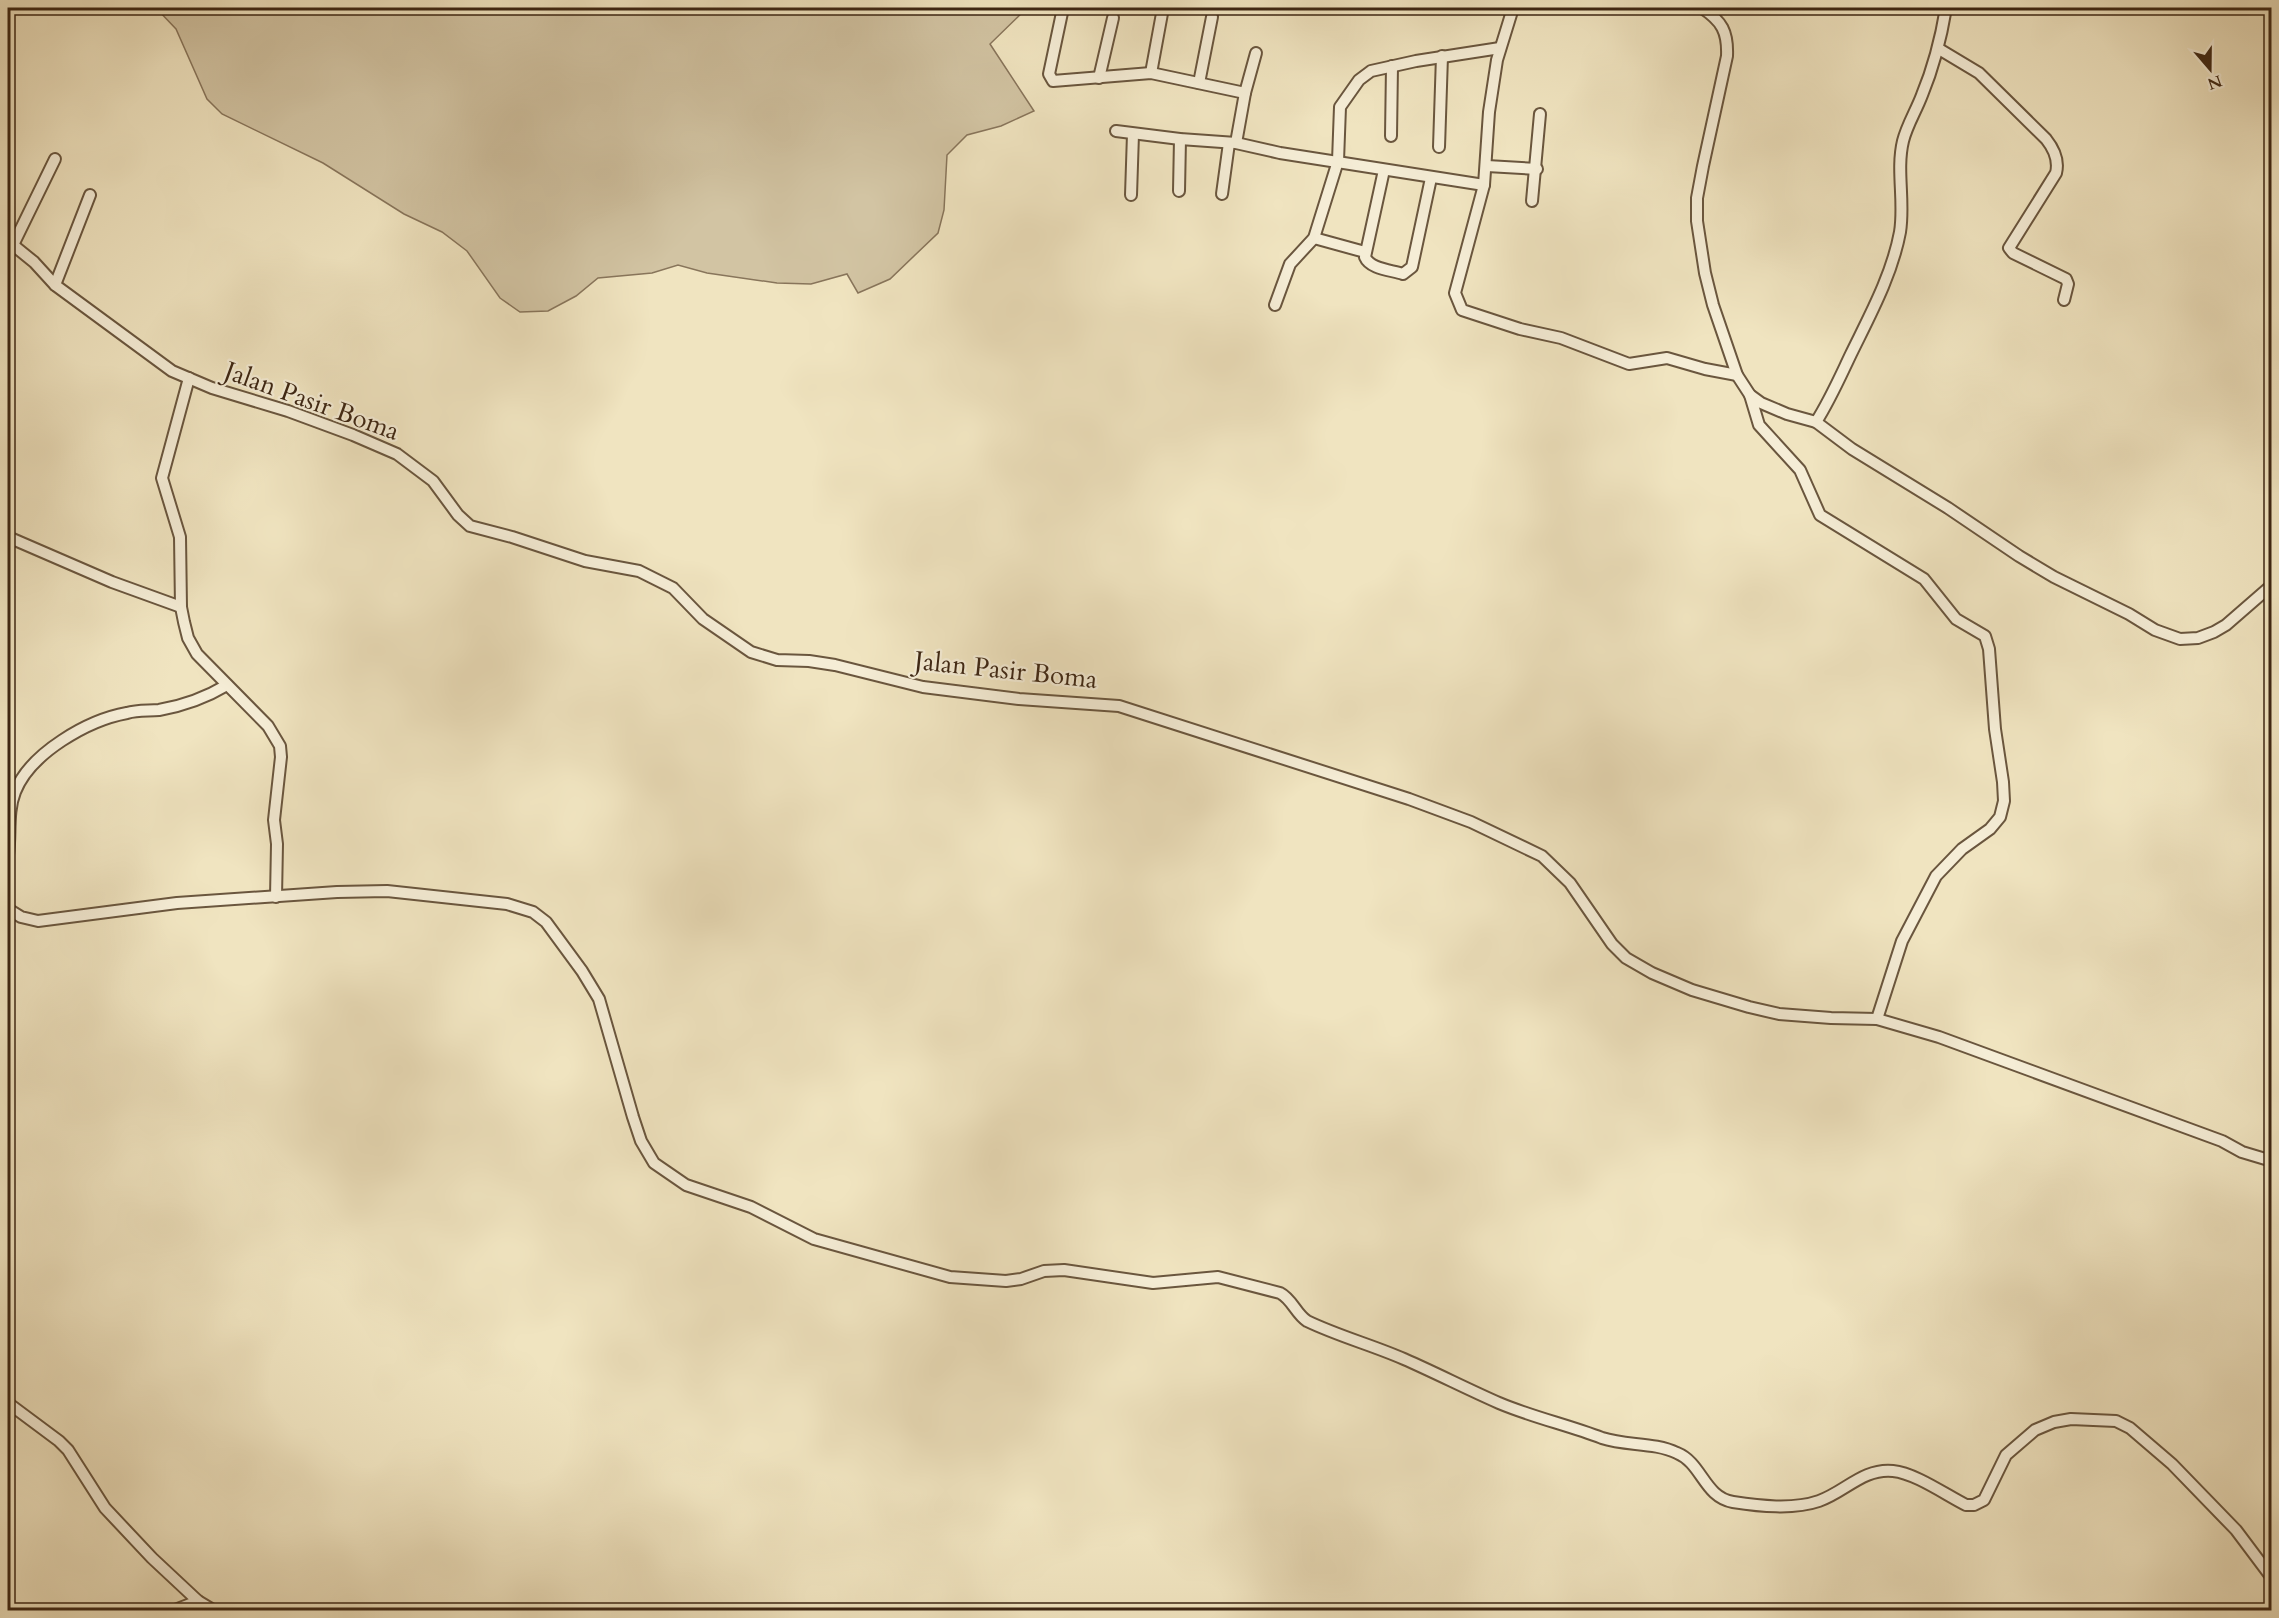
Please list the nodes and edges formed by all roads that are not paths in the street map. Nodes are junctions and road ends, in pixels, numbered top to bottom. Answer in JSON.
{"nodes":[{"id":1,"x":1063,"y":8,"type":"edge"},
{"id":2,"x":1163,"y":8,"type":"edge"},
{"id":3,"x":1513,"y":8,"type":"edge"},
{"id":4,"x":1702,"y":8,"type":"edge"},
{"id":5,"x":1946,"y":8,"type":"edge"},
{"id":6,"x":1212,"y":16,"type":"dead end"},
{"id":7,"x":1113,"y":18,"type":"dead end"},
{"id":8,"x":1500,"y":48,"type":"junction"},
{"id":9,"x":1939,"y":49,"type":"junction"},
{"id":10,"x":1256,"y":53,"type":"dead end"},
{"id":11,"x":1442,"y":56,"type":"junction"},
{"id":12,"x":1392,"y":66,"type":"junction"},
{"id":13,"x":1150,"y":73,"type":"junction"},
{"id":14,"x":1099,"y":78,"type":"junction"},
{"id":15,"x":1199,"y":83,"type":"junction"},
{"id":16,"x":1245,"y":93,"type":"junction"},
{"id":17,"x":1540,"y":114,"type":"dead end"},
{"id":18,"x":1116,"y":131,"type":"dead end"},
{"id":19,"x":1133,"y":134,"type":"junction"},
{"id":20,"x":1391,"y":136,"type":"dead end"},
{"id":21,"x":1180,"y":140,"type":"junction"},
{"id":22,"x":1233,"y":143,"type":"junction"},
{"id":23,"x":1439,"y":147,"type":"dead end"},
{"id":24,"x":55,"y":159,"type":"dead end"},
{"id":25,"x":1338,"y":161,"type":"junction"},
{"id":26,"x":1487,"y":166,"type":"junction"},
{"id":27,"x":1536,"y":169,"type":"junction"},
{"id":28,"x":1384,"y":170,"type":"junction"},
{"id":29,"x":1431,"y":178,"type":"junction"},
{"id":30,"x":1484,"y":185,"type":"junction"},
{"id":31,"x":1179,"y":191,"type":"dead end"},
{"id":32,"x":1222,"y":194,"type":"dead end"},
{"id":33,"x":90,"y":195,"type":"dead end"},
{"id":34,"x":1131,"y":195,"type":"dead end"},
{"id":35,"x":1532,"y":201,"type":"dead end"},
{"id":36,"x":1314,"y":238,"type":"junction"},
{"id":37,"x":10,"y":243,"type":"edge"},
{"id":38,"x":1365,"y":252,"type":"junction"},
{"id":39,"x":56,"y":285,"type":"junction"},
{"id":40,"x":2064,"y":300,"type":"dead end"},
{"id":41,"x":1275,"y":305,"type":"dead end"},
{"id":42,"x":1737,"y":375,"type":"junction"},
{"id":43,"x":189,"y":378,"type":"junction"},
{"id":44,"x":1750,"y":395,"type":"junction"},
{"id":45,"x":1816,"y":423,"type":"junction"},
{"id":46,"x":8,"y":537,"type":"edge"},
{"id":47,"x":2271,"y":585,"type":"edge"},
{"id":48,"x":182,"y":607,"type":"junction"},
{"id":49,"x":227,"y":685,"type":"junction"},
{"id":50,"x":8,"y":855,"type":"edge"},
{"id":51,"x":276,"y":897,"type":"junction"},
{"id":52,"x":8,"y":909,"type":"edge"},
{"id":53,"x":1877,"y":1019,"type":"junction"},
{"id":54,"x":2271,"y":1161,"type":"edge"},
{"id":55,"x":8,"y":1403,"type":"edge"},
{"id":56,"x":2271,"y":1578,"type":"edge"},
{"id":57,"x":198,"y":1601,"type":"junction"},
{"id":58,"x":175,"y":1611,"type":"edge"},
{"id":59,"x":213,"y":1611,"type":"edge"}],
"edges":[{"from":1,"to":14,"type":"street"},
{"from":2,"to":13,"type":"street"},
{"from":3,"to":8,"type":"street"},
{"from":4,"to":42,"type":"street"},
{"from":5,"to":9,"type":"street"},
{"from":6,"to":15,"type":"street"},
{"from":7,"to":14,"type":"street"},
{"from":8,"to":11,"type":"street"},
{"from":8,"to":26,"type":"street"},
{"from":9,"to":40,"type":"street"},
{"from":9,"to":45,"type":"street"},
{"from":10,"to":16,"type":"street"},
{"from":11,"to":12,"type":"street"},
{"from":11,"to":23,"type":"street"},
{"from":12,"to":20,"type":"street"},
{"from":12,"to":25,"type":"street"},
{"from":13,"to":14,"type":"street"},
{"from":13,"to":15,"type":"street"},
{"from":15,"to":16,"type":"street"},
{"from":16,"to":22,"type":"street"},
{"from":17,"to":27,"type":"street"},
{"from":18,"to":19,"type":"street"},
{"from":19,"to":21,"type":"street"},
{"from":19,"to":34,"type":"street"},
{"from":21,"to":22,"type":"street"},
{"from":21,"to":31,"type":"street"},
{"from":22,"to":25,"type":"street"},
{"from":22,"to":32,"type":"street"},
{"from":24,"to":37,"type":"street"},
{"from":25,"to":28,"type":"street"},
{"from":25,"to":36,"type":"street"},
{"from":26,"to":27,"type":"street"},
{"from":26,"to":30,"type":"street"},
{"from":27,"to":35,"type":"street"},
{"from":28,"to":29,"type":"street"},
{"from":28,"to":38,"type":"street"},
{"from":29,"to":30,"type":"street"},
{"from":29,"to":38,"type":"street"},
{"from":30,"to":42,"type":"street"},
{"from":33,"to":39,"type":"street"},
{"from":36,"to":38,"type":"street"},
{"from":36,"to":41,"type":"street"},
{"from":37,"to":39,"type":"street","name":"Jalan Pasir Boma"},
{"from":39,"to":43,"type":"street","name":"Jalan Pasir Boma"},
{"from":42,"to":44,"type":"street"},
{"from":43,"to":48,"type":"street"},
{"from":43,"to":53,"type":"street","name":"Jalan Pasir Boma"},
{"from":44,"to":45,"type":"street"},
{"from":44,"to":53,"type":"street"},
{"from":45,"to":47,"type":"street"},
{"from":46,"to":48,"type":"street"},
{"from":48,"to":49,"type":"street"},
{"from":49,"to":50,"type":"street"},
{"from":49,"to":51,"type":"street"},
{"from":51,"to":52,"type":"street"},
{"from":51,"to":56,"type":"street"},
{"from":53,"to":54,"type":"street","name":"Jalan Pasir Boma"},
{"from":55,"to":57,"type":"street"},
{"from":57,"to":58,"type":"street"},
{"from":57,"to":59,"type":"street"}]}
